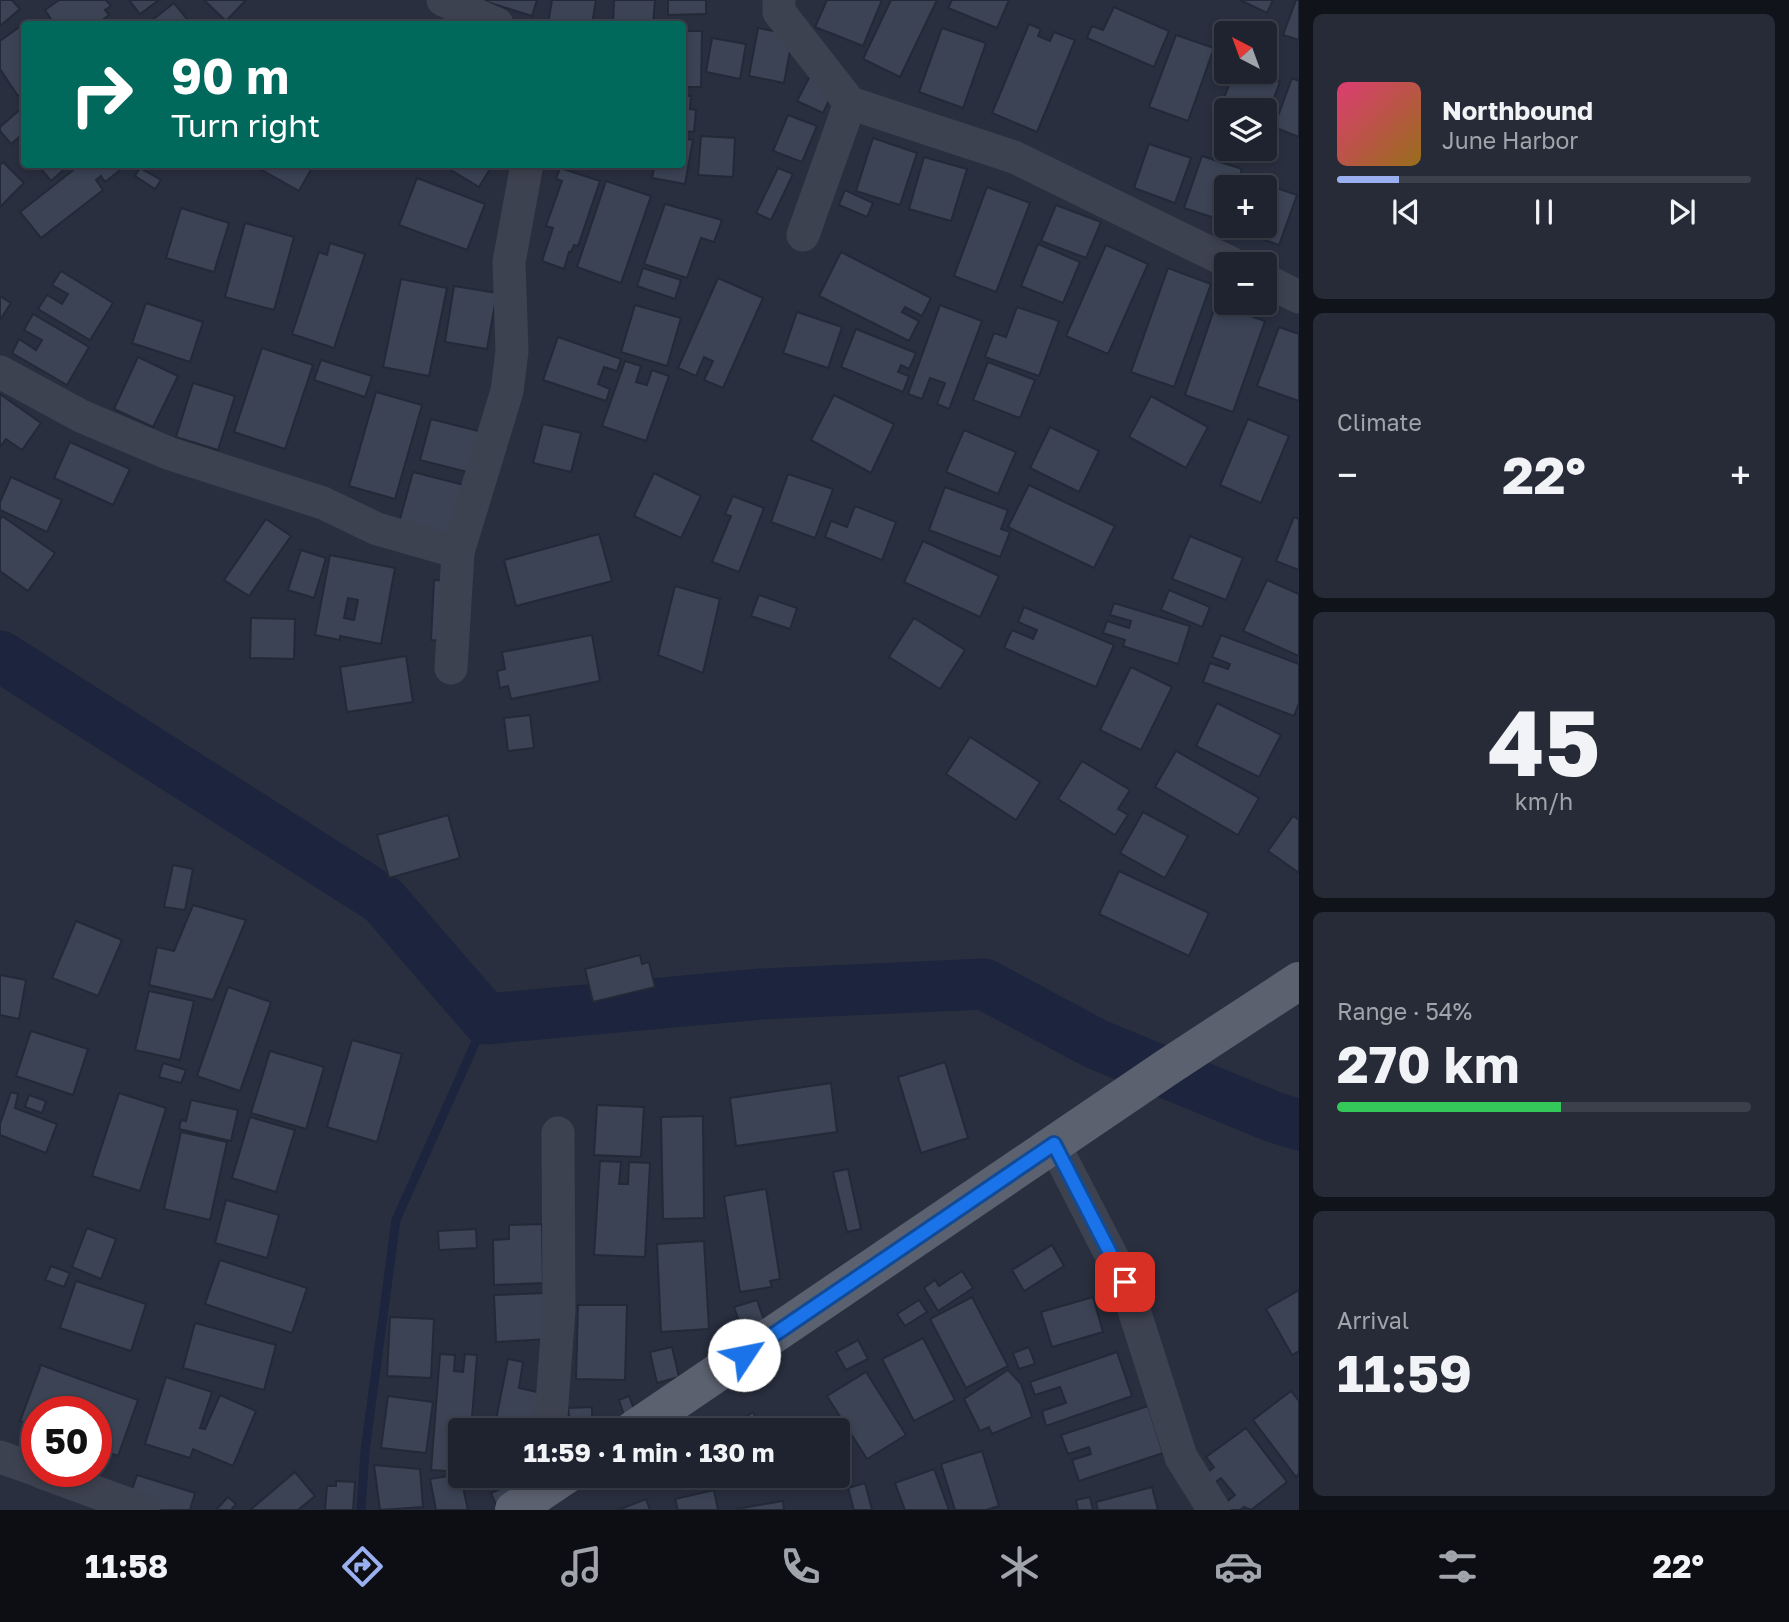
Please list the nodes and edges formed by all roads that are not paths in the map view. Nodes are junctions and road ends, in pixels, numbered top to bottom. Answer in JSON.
{"nodes":[{"id":1,"x":443,"y":0,"type":"edge"},
{"id":2,"x":779,"y":0,"type":"edge"},
{"id":3,"x":490,"y":21,"type":"edge"},
{"id":4,"x":850,"y":103,"type":"junction"},
{"id":5,"x":526,"y":168,"type":"edge"},
{"id":6,"x":803,"y":235,"type":"dead end"},
{"id":7,"x":1214,"y":255,"type":"edge"},
{"id":8,"x":1277,"y":287,"type":"edge"},
{"id":9,"x":1299,"y":297,"type":"edge"},
{"id":10,"x":0,"y":372,"type":"edge"},
{"id":11,"x":458,"y":552,"type":"junction"},
{"id":12,"x":451,"y":668,"type":"dead end"},
{"id":13,"x":1299,"y":981,"type":"edge"},
{"id":14,"x":558,"y":1133,"type":"dead end"},
{"id":15,"x":1054,"y":1144,"type":"junction"},
{"id":16,"x":551,"y":1418,"type":"edge"},
{"id":17,"x":651,"y":1418,"type":"edge"},
{"id":18,"x":0,"y":1457,"type":"edge"},
{"id":19,"x":21,"y":1465,"type":"edge"},
{"id":20,"x":82,"y":1487,"type":"edge"},
{"id":21,"x":543,"y":1488,"type":"edge"},
{"id":22,"x":144,"y":1510,"type":"edge"},
{"id":23,"x":514,"y":1510,"type":"edge"},
{"id":24,"x":1214,"y":1510,"type":"edge"}],
"edges":[{"from":1,"to":3,"type":"street"},
{"from":2,"to":4,"type":"street"},
{"from":4,"to":6,"type":"street"},
{"from":4,"to":7,"type":"street"},
{"from":5,"to":11,"type":"street"},
{"from":8,"to":9,"type":"street"},
{"from":10,"to":11,"type":"street"},
{"from":11,"to":12,"type":"street"},
{"from":13,"to":15,"type":"main road"},
{"from":14,"to":16,"type":"street"},
{"from":15,"to":17,"type":"main road"},
{"from":15,"to":24,"type":"street"},
{"from":18,"to":19,"type":"street"},
{"from":20,"to":22,"type":"street"},
{"from":21,"to":23,"type":"main road"}]}
